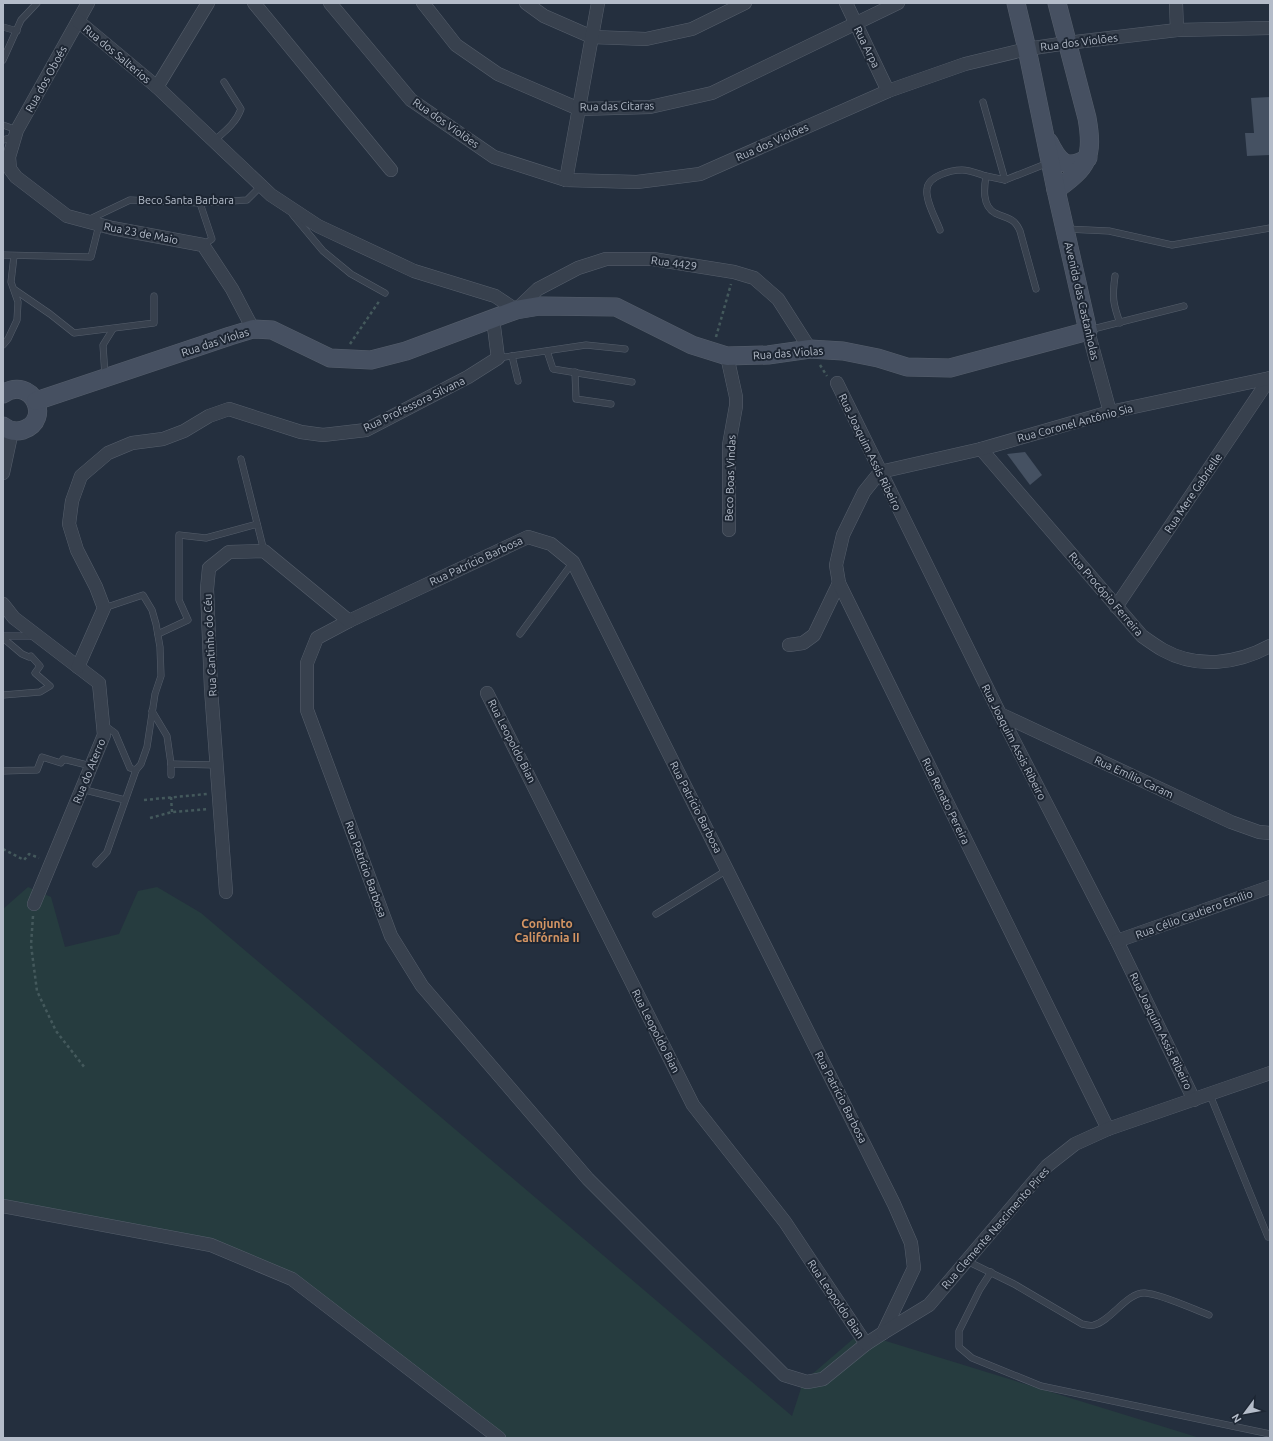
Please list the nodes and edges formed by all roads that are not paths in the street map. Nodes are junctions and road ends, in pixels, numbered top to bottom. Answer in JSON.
{"nodes":[{"id":1,"x":37,"y":3,"type":"edge"},
{"id":2,"x":88,"y":3,"type":"edge"},
{"id":3,"x":208,"y":3,"type":"edge"},
{"id":4,"x":254,"y":3,"type":"edge"},
{"id":5,"x":330,"y":3,"type":"edge"},
{"id":6,"x":423,"y":3,"type":"edge"},
{"id":7,"x":526,"y":3,"type":"edge"},
{"id":8,"x":598,"y":3,"type":"edge"},
{"id":9,"x":745,"y":3,"type":"edge"},
{"id":10,"x":846,"y":3,"type":"edge"},
{"id":11,"x":898,"y":3,"type":"edge"},
{"id":12,"x":1016,"y":3,"type":"edge"},
{"id":13,"x":1057,"y":3,"type":"edge"},
{"id":14,"x":1176,"y":3,"type":"edge"},
{"id":15,"x":78,"y":21,"type":"junction"},
{"id":16,"x":856,"y":23,"type":"junction"},
{"id":17,"x":3,"y":27,"type":"edge"},
{"id":18,"x":1270,"y":28,"type":"edge"},
{"id":19,"x":1177,"y":30,"type":"junction"},
{"id":20,"x":17,"y":31,"type":"junction"},
{"id":21,"x":592,"y":37,"type":"junction"},
{"id":22,"x":1067,"y":43,"type":"junction"},
{"id":23,"x":1027,"y":49,"type":"junction"},
{"id":24,"x":3,"y":60,"type":"edge"},
{"id":25,"x":224,"y":82,"type":"dead end"},
{"id":26,"x":157,"y":87,"type":"junction"},
{"id":27,"x":888,"y":91,"type":"junction"},
{"id":28,"x":983,"y":102,"type":"dead end"},
{"id":29,"x":579,"y":109,"type":"junction"},
{"id":30,"x":3,"y":125,"type":"edge"},
{"id":31,"x":1043,"y":129,"type":"junction"},
{"id":32,"x":12,"y":136,"type":"edge"},
{"id":33,"x":214,"y":141,"type":"junction"},
{"id":34,"x":1088,"y":158,"type":"junction"},
{"id":35,"x":1050,"y":162,"type":"junction"},
{"id":36,"x":8,"y":166,"type":"joint"},
{"id":37,"x":391,"y":170,"type":"dead end"},
{"id":38,"x":986,"y":176,"type":"junction"},
{"id":39,"x":566,"y":180,"type":"junction"},
{"id":40,"x":1005,"y":180,"type":"junction"},
{"id":41,"x":262,"y":185,"type":"junction"},
{"id":42,"x":1056,"y":190,"type":"junction"},
{"id":43,"x":282,"y":202,"type":"junction"},
{"id":44,"x":200,"y":203,"type":"junction"},
{"id":45,"x":85,"y":221,"type":"junction"},
{"id":46,"x":100,"y":225,"type":"junction"},
{"id":47,"x":1270,"y":228,"type":"edge"},
{"id":48,"x":1065,"y":229,"type":"junction"},
{"id":49,"x":940,"y":230,"type":"dead end"},
{"id":50,"x":203,"y":245,"type":"junction"},
{"id":51,"x":3,"y":255,"type":"edge"},
{"id":52,"x":14,"y":256,"type":"junction"},
{"id":53,"x":1115,"y":276,"type":"dead end"},
{"id":54,"x":1036,"y":289,"type":"dead end"},
{"id":55,"x":15,"y":290,"type":"junction"},
{"id":56,"x":385,"y":293,"type":"road end"},
{"id":57,"x":154,"y":296,"type":"dead end"},
{"id":58,"x":1184,"y":306,"type":"dead end"},
{"id":59,"x":516,"y":310,"type":"junction"},
{"id":60,"x":493,"y":319,"type":"junction"},
{"id":61,"x":1120,"y":323,"type":"junction"},
{"id":62,"x":113,"y":329,"type":"junction"},
{"id":63,"x":253,"y":329,"type":"junction"},
{"id":64,"x":1088,"y":331,"type":"junction"},
{"id":65,"x":3,"y":345,"type":"edge"},
{"id":66,"x":626,"y":349,"type":"dead end"},
{"id":67,"x":810,"y":349,"type":"junction"},
{"id":68,"x":547,"y":351,"type":"junction"},
{"id":69,"x":720,"y":354,"type":"junction"},
{"id":70,"x":512,"y":356,"type":"junction"},
{"id":71,"x":498,"y":358,"type":"junction"},
{"id":72,"x":575,"y":372,"type":"junction"},
{"id":73,"x":105,"y":378,"type":"junction"},
{"id":74,"x":1270,"y":378,"type":"edge"},
{"id":75,"x":518,"y":381,"type":"dead end"},
{"id":76,"x":632,"y":382,"type":"dead end"},
{"id":77,"x":837,"y":383,"type":"road end"},
{"id":78,"x":5,"y":391,"type":"edge"},
{"id":79,"x":611,"y":404,"type":"dead end"},
{"id":80,"x":37,"y":405,"type":"junction"},
{"id":81,"x":1110,"y":412,"type":"junction"},
{"id":82,"x":7,"y":428,"type":"edge"},
{"id":83,"x":981,"y":449,"type":"junction"},
{"id":84,"x":241,"y":459,"type":"dead end"},
{"id":85,"x":880,"y":472,"type":"junction"},
{"id":86,"x":3,"y":473,"type":"edge"},
{"id":87,"x":257,"y":524,"type":"junction"},
{"id":88,"x":729,"y":530,"type":"dead end"},
{"id":89,"x":264,"y":551,"type":"junction"},
{"id":90,"x":573,"y":562,"type":"junction"},
{"id":91,"x":839,"y":583,"type":"junction"},
{"id":92,"x":3,"y":604,"type":"edge"},
{"id":93,"x":1116,"y":607,"type":"junction"},
{"id":94,"x":104,"y":608,"type":"junction"},
{"id":95,"x":349,"y":621,"type":"junction"},
{"id":96,"x":158,"y":634,"type":"junction"},
{"id":97,"x":520,"y":634,"type":"dead end"},
{"id":98,"x":37,"y":636,"type":"junction"},
{"id":99,"x":3,"y":637,"type":"edge"},
{"id":100,"x":789,"y":645,"type":"dead end"},
{"id":101,"x":1270,"y":646,"type":"edge"},
{"id":102,"x":78,"y":667,"type":"junction"},
{"id":103,"x":487,"y":693,"type":"dead end"},
{"id":104,"x":3,"y":695,"type":"edge"},
{"id":105,"x":152,"y":711,"type":"junction"},
{"id":106,"x":1000,"y":714,"type":"junction"},
{"id":107,"x":103,"y":724,"type":"junction"},
{"id":108,"x":171,"y":764,"type":"junction"},
{"id":109,"x":217,"y":765,"type":"junction"},
{"id":110,"x":91,"y":766,"type":"junction"},
{"id":111,"x":136,"y":770,"type":"junction"},
{"id":112,"x":3,"y":771,"type":"edge"},
{"id":113,"x":171,"y":775,"type":"dead end"},
{"id":114,"x":81,"y":789,"type":"junction"},
{"id":115,"x":125,"y":800,"type":"junction"},
{"id":116,"x":1270,"y":833,"type":"edge"},
{"id":117,"x":96,"y":864,"type":"dead end"},
{"id":118,"x":727,"y":870,"type":"junction"},
{"id":119,"x":1270,"y":887,"type":"edge"},
{"id":120,"x":226,"y":892,"type":"dead end"},
{"id":121,"x":34,"y":904,"type":"road end"},
{"id":122,"x":656,"y":914,"type":"dead end"},
{"id":123,"x":1117,"y":941,"type":"junction"},
{"id":124,"x":1270,"y":1073,"type":"edge"},
{"id":125,"x":1210,"y":1094,"type":"junction"},
{"id":126,"x":1194,"y":1100,"type":"junction"},
{"id":127,"x":1108,"y":1130,"type":"junction"},
{"id":128,"x":3,"y":1206,"type":"edge"},
{"id":129,"x":1268,"y":1237,"type":"dead end"},
{"id":130,"x":967,"y":1261,"type":"junction"},
{"id":131,"x":991,"y":1272,"type":"junction"},
{"id":132,"x":1209,"y":1315,"type":"dead end"},
{"id":133,"x":883,"y":1333,"type":"junction"},
{"id":134,"x":866,"y":1344,"type":"junction"},
{"id":135,"x":1270,"y":1434,"type":"edge"},
{"id":136,"x":499,"y":1438,"type":"edge"}],
"edges":[{"from":1,"to":20,"type":"lane"},
{"from":2,"to":15,"type":"street","name":"Rua dos Oboés"},
{"from":3,"to":26,"type":"street"},
{"from":4,"to":37,"type":"street"},
{"from":5,"to":39,"type":"street","name":"Rua dos Violões"},
{"from":6,"to":29,"type":"street","name":"Rua das Citaras"},
{"from":7,"to":21,"type":"street"},
{"from":8,"to":21,"type":"street"},
{"from":9,"to":21,"type":"street"},
{"from":10,"to":16,"type":"street","name":"Rua Arpa"},
{"from":11,"to":16,"type":"street","name":"Rua das Citaras"},
{"from":12,"to":23,"type":"street","name":"Avenida das Castanholas"},
{"from":13,"to":22,"type":"street"},
{"from":14,"to":19,"type":"street"},
{"from":15,"to":26,"type":"street","name":"Rua dos Salterios"},
{"from":15,"to":32,"type":"street","name":"Rua dos Oboés"},
{"from":16,"to":27,"type":"street","name":"Rua Arpa"},
{"from":16,"to":29,"type":"street","name":"Rua das Citaras"},
{"from":17,"to":20,"type":"lane"},
{"from":18,"to":19,"type":"street","name":"Rua dos Violões"},
{"from":19,"to":22,"type":"street","name":"Rua dos Violões"},
{"from":20,"to":24,"type":"lane"},
{"from":21,"to":29,"type":"street"},
{"from":22,"to":23,"type":"street","name":"Rua dos Violões"},
{"from":22,"to":34,"type":"street"},
{"from":23,"to":27,"type":"street","name":"Rua dos Violões"},
{"from":23,"to":31,"type":"street","name":"Avenida das Castanholas"},
{"from":25,"to":33,"type":"lane"},
{"from":26,"to":33,"type":"street"},
{"from":27,"to":39,"type":"street","name":"Rua dos Violões"},
{"from":28,"to":40,"type":"lane"},
{"from":29,"to":39,"type":"street"},
{"from":30,"to":32,"type":"lane"},
{"from":31,"to":34,"type":"street"},
{"from":31,"to":35,"type":"street","name":"Avenida das Castanholas"},
{"from":32,"to":36,"type":"street","name":"Rua dos Oboés"},
{"from":33,"to":41,"type":"street"},
{"from":34,"to":42,"type":"street"},
{"from":35,"to":40,"type":"lane"},
{"from":35,"to":42,"type":"street","name":"Avenida das Castanholas"},
{"from":36,"to":45,"type":"street","name":"Rua 23 de Maio"},
{"from":38,"to":40,"type":"lane"},
{"from":38,"to":49,"type":"lane"},
{"from":38,"to":54,"type":"lane"},
{"from":41,"to":43,"type":"street"},
{"from":41,"to":44,"type":"lane","name":"Beco Santa Barbara"},
{"from":42,"to":48,"type":"street","name":"Avenida das Castanholas"},
{"from":43,"to":56,"type":"lane"},
{"from":43,"to":59,"type":"street"},
{"from":44,"to":45,"type":"lane","name":"Beco Santa Barbara"},
{"from":44,"to":50,"type":"lane"},
{"from":45,"to":46,"type":"street","name":"Rua 23 de Maio"},
{"from":46,"to":50,"type":"street","name":"Rua 23 de Maio"},
{"from":46,"to":52,"type":"lane"},
{"from":47,"to":48,"type":"lane"},
{"from":48,"to":64,"type":"street","name":"Avenida das Castanholas"},
{"from":50,"to":63,"type":"street"},
{"from":51,"to":52,"type":"lane"},
{"from":52,"to":55,"type":"lane"},
{"from":53,"to":61,"type":"lane"},
{"from":55,"to":62,"type":"lane"},
{"from":55,"to":65,"type":"lane"},
{"from":57,"to":62,"type":"lane"},
{"from":58,"to":61,"type":"lane"},
{"from":59,"to":60,"type":"street","name":"Rua das Violas"},
{"from":59,"to":67,"type":"street","name":"Rua 4429"},
{"from":59,"to":69,"type":"street","name":"Rua das Violas"},
{"from":60,"to":63,"type":"street","name":"Rua das Violas"},
{"from":60,"to":71,"type":"street"},
{"from":61,"to":64,"type":"lane"},
{"from":62,"to":73,"type":"lane"},
{"from":63,"to":73,"type":"street","name":"Rua das Violas"},
{"from":64,"to":67,"type":"street","name":"Rua das Violas"},
{"from":64,"to":81,"type":"street","name":"Avenida das Castanholas"},
{"from":66,"to":68,"type":"lane"},
{"from":67,"to":69,"type":"street","name":"Rua das Violas"},
{"from":68,"to":70,"type":"lane"},
{"from":68,"to":72,"type":"lane"},
{"from":69,"to":88,"type":"street","name":"Beco Boas Vindas"},
{"from":70,"to":71,"type":"lane"},
{"from":70,"to":75,"type":"lane"},
{"from":71,"to":94,"type":"street","name":"Rua Professora Silvana"},
{"from":72,"to":76,"type":"lane"},
{"from":72,"to":79,"type":"lane"},
{"from":73,"to":80,"type":"street","name":"Rua das Violas"},
{"from":74,"to":81,"type":"street","name":"Rua Coronel Antônio Sia"},
{"from":74,"to":93,"type":"street","name":"Rua Mere Gabrielle"},
{"from":77,"to":85,"type":"street","name":"Rua Joaquim Assis Ribeiro"},
{"from":78,"to":80,"type":"street"},
{"from":80,"to":82,"type":"street"},
{"from":81,"to":83,"type":"street","name":"Rua Coronel Antônio Sia"},
{"from":82,"to":86,"type":"street"},
{"from":83,"to":85,"type":"street","name":"Rua Coronel Antônio Sia"},
{"from":83,"to":93,"type":"street","name":"Rua Procópio Ferreira"},
{"from":84,"to":87,"type":"lane"},
{"from":85,"to":91,"type":"street","name":"Rua Renato Pereira"},
{"from":85,"to":106,"type":"street","name":"Rua Joaquim Assis Ribeiro"},
{"from":87,"to":89,"type":"lane"},
{"from":87,"to":96,"type":"lane"},
{"from":89,"to":95,"type":"street"},
{"from":89,"to":109,"type":"street","name":"Rua Cantinho do Céu"},
{"from":90,"to":95,"type":"street","name":"Rua Patrício Barbosa"},
{"from":90,"to":97,"type":"lane"},
{"from":90,"to":118,"type":"street","name":"Rua Patrício Barbosa"},
{"from":91,"to":100,"type":"street"},
{"from":91,"to":127,"type":"street","name":"Rua Renato Pereira"},
{"from":92,"to":98,"type":"street","name":"Rua do Aterro"},
{"from":93,"to":101,"type":"street","name":"Rua Procópio Ferreira"},
{"from":94,"to":96,"type":"lane"},
{"from":94,"to":102,"type":"street"},
{"from":95,"to":134,"type":"street","name":"Rua Patrício Barbosa"},
{"from":96,"to":105,"type":"lane"},
{"from":98,"to":99,"type":"lane"},
{"from":98,"to":102,"type":"street","name":"Rua do Aterro"},
{"from":99,"to":104,"type":"lane"},
{"from":102,"to":107,"type":"street","name":"Rua do Aterro"},
{"from":103,"to":134,"type":"street","name":"Rua Leopoldo Bian"},
{"from":105,"to":108,"type":"lane"},
{"from":105,"to":111,"type":"lane"},
{"from":106,"to":116,"type":"street","name":"Rua Emílio Caram"},
{"from":106,"to":123,"type":"street","name":"Rua Joaquim Assis Ribeiro"},
{"from":107,"to":110,"type":"street","name":"Rua do Aterro"},
{"from":107,"to":111,"type":"lane"},
{"from":108,"to":109,"type":"lane"},
{"from":108,"to":113,"type":"lane"},
{"from":109,"to":120,"type":"street","name":"Rua Cantinho do Céu"},
{"from":110,"to":112,"type":"lane"},
{"from":110,"to":114,"type":"street","name":"Rua do Aterro"},
{"from":111,"to":115,"type":"lane"},
{"from":114,"to":115,"type":"lane"},
{"from":114,"to":121,"type":"street","name":"Rua do Aterro"},
{"from":115,"to":117,"type":"lane"},
{"from":118,"to":122,"type":"lane"},
{"from":118,"to":133,"type":"street","name":"Rua Patrício Barbosa"},
{"from":119,"to":123,"type":"street","name":"Rua Célio Cautiero Emílio"},
{"from":123,"to":126,"type":"street","name":"Rua Joaquim Assis Ribeiro"},
{"from":124,"to":125,"type":"street","name":"Rua Clemente Nascimento Pires"},
{"from":125,"to":126,"type":"street","name":"Rua Clemente Nascimento Pires"},
{"from":125,"to":129,"type":"lane"},
{"from":126,"to":127,"type":"street","name":"Rua Clemente Nascimento Pires"},
{"from":127,"to":130,"type":"street","name":"Rua Clemente Nascimento Pires"},
{"from":128,"to":136,"type":"street"},
{"from":130,"to":131,"type":"lane"},
{"from":130,"to":133,"type":"street","name":"Rua Clemente Nascimento Pires"},
{"from":131,"to":132,"type":"lane"},
{"from":131,"to":135,"type":"lane"},
{"from":133,"to":134,"type":"street","name":"Rua Patrício Barbosa"}]}
